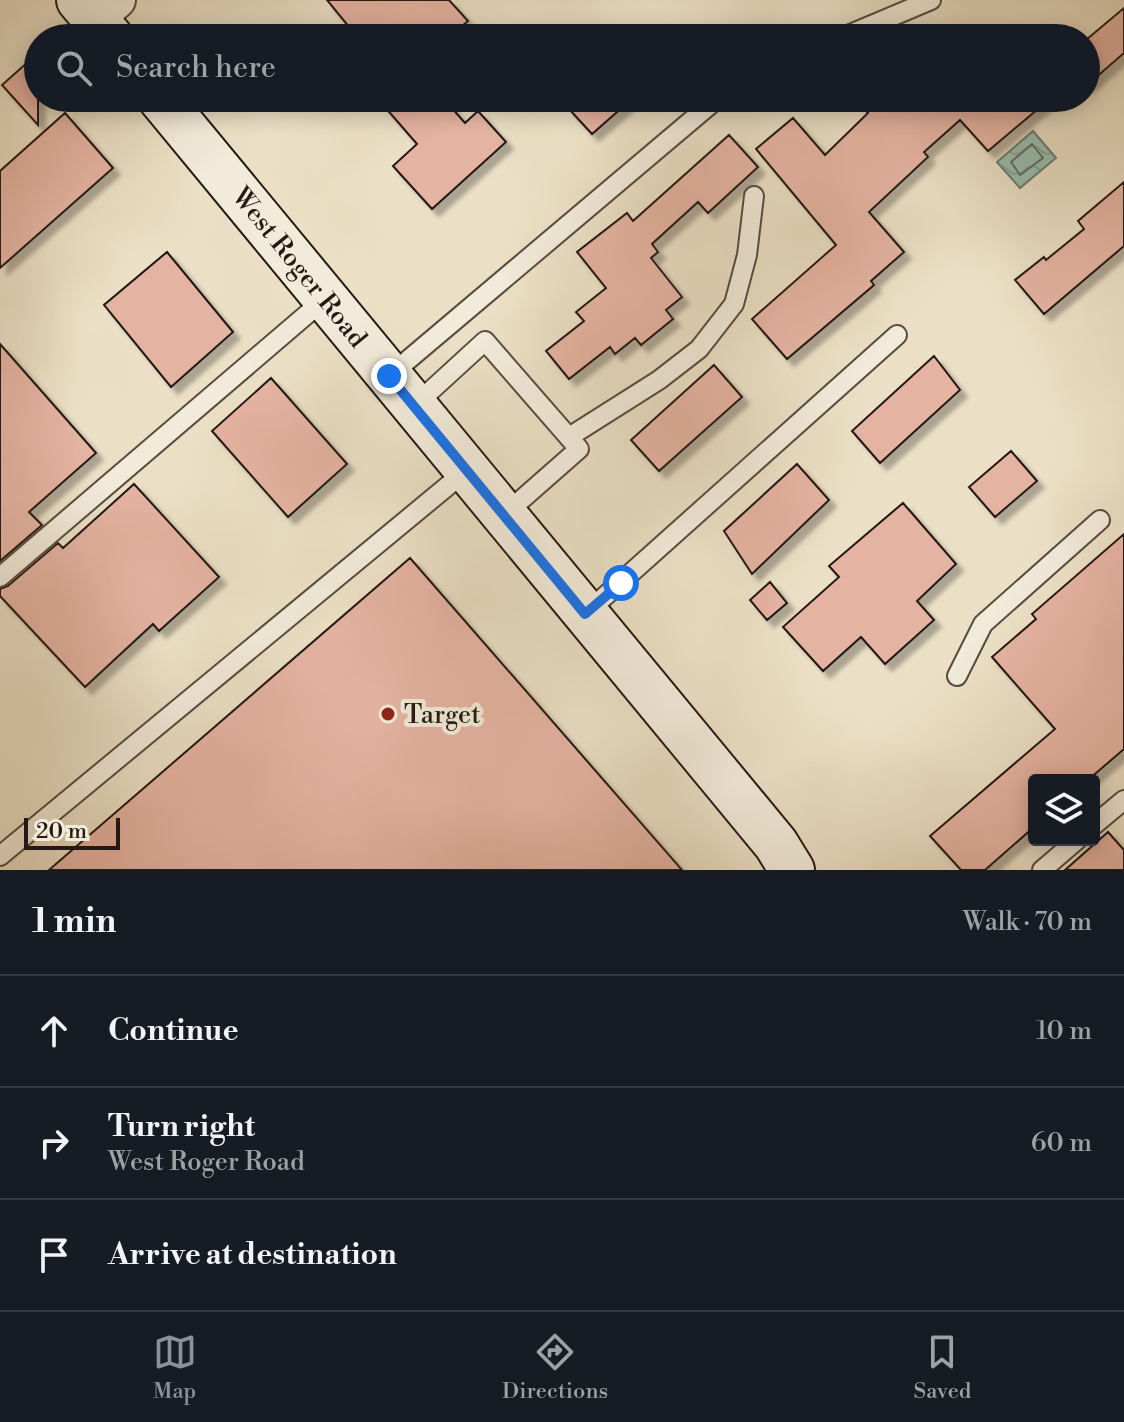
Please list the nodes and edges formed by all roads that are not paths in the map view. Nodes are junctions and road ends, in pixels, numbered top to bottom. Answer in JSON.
{"nodes":[{"id":1,"x":931,"y":0,"type":"edge"},
{"id":2,"x":874,"y":24,"type":"edge"},
{"id":3,"x":172,"y":112,"type":"edge"},
{"id":4,"x":703,"y":112,"type":"edge"},
{"id":5,"x":754,"y":196,"type":"dead end"},
{"id":6,"x":326,"y":298,"type":"junction"},
{"id":7,"x":897,"y":335,"type":"dead end"},
{"id":8,"x":402,"y":391,"type":"junction"},
{"id":9,"x":569,"y":437,"type":"junction"},
{"id":10,"x":467,"y":470,"type":"junction"},
{"id":11,"x":504,"y":515,"type":"junction"},
{"id":12,"x":1100,"y":520,"type":"dead end"},
{"id":13,"x":0,"y":577,"type":"edge"},
{"id":14,"x":585,"y":614,"type":"junction"},
{"id":15,"x":957,"y":676,"type":"dead end"},
{"id":16,"x":1124,"y":800,"type":"edge"},
{"id":17,"x":1100,"y":820,"type":"edge"},
{"id":18,"x":1070,"y":846,"type":"edge"},
{"id":19,"x":0,"y":856,"type":"edge"},
{"id":20,"x":792,"y":861,"type":"edge"},
{"id":21,"x":1042,"y":870,"type":"edge"}],
"edges":[{"from":1,"to":2,"type":"lane"},
{"from":3,"to":6,"type":"street","name":"West Roger Road"},
{"from":4,"to":8,"type":"lane"},
{"from":5,"to":9,"type":"lane"},
{"from":6,"to":8,"type":"street","name":"West Roger Road"},
{"from":6,"to":13,"type":"lane"},
{"from":7,"to":14,"type":"lane"},
{"from":8,"to":9,"type":"lane"},
{"from":8,"to":10,"type":"street","name":"West Roger Road"},
{"from":9,"to":11,"type":"lane"},
{"from":10,"to":11,"type":"street","name":"West Roger Road"},
{"from":10,"to":19,"type":"lane"},
{"from":11,"to":14,"type":"street","name":"West Roger Road"},
{"from":12,"to":15,"type":"lane"},
{"from":14,"to":20,"type":"street","name":"West Roger Road"},
{"from":16,"to":17,"type":"lane"},
{"from":18,"to":21,"type":"lane"}]}
